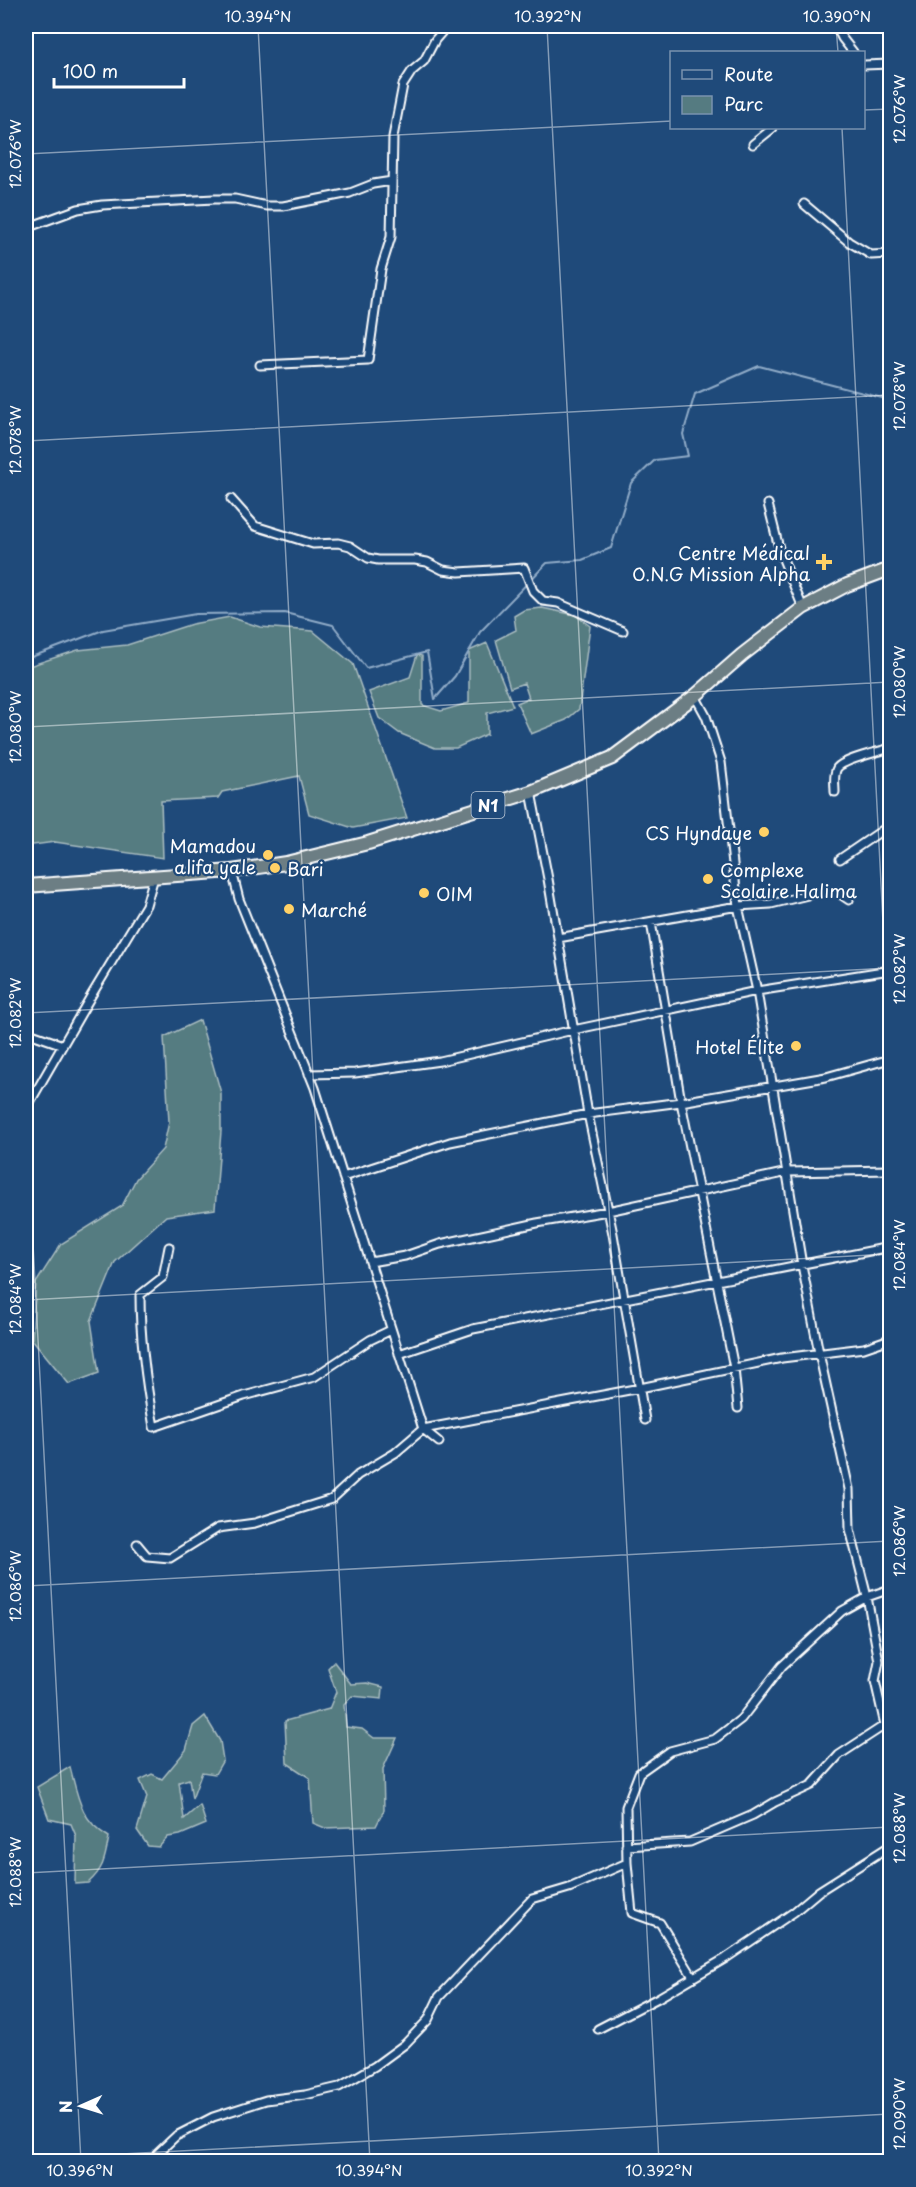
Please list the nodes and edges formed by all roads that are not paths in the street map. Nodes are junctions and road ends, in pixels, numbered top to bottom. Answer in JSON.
{"nodes":[{"id":1,"x":447,"y":26,"type":"edge"},
{"id":2,"x":836,"y":26,"type":"edge"},
{"id":3,"x":852,"y":51,"type":"edge"},
{"id":4,"x":891,"y":64,"type":"edge"},
{"id":5,"x":865,"y":65,"type":"edge"},
{"id":6,"x":772,"y":129,"type":"edge"},
{"id":7,"x":753,"y":144,"type":"dead end"},
{"id":8,"x":392,"y":181,"type":"junction"},
{"id":9,"x":804,"y":204,"type":"dead end"},
{"id":10,"x":26,"y":228,"type":"edge"},
{"id":11,"x":891,"y":254,"type":"edge"},
{"id":12,"x":260,"y":365,"type":"dead end"},
{"id":13,"x":231,"y":499,"type":"dead end"},
{"id":14,"x":768,"y":504,"type":"dead end"},
{"id":15,"x":891,"y":569,"type":"edge"},
{"id":16,"x":803,"y":608,"type":"junction"},
{"id":17,"x":623,"y":631,"type":"dead end"},
{"id":18,"x":695,"y":696,"type":"junction"},
{"id":19,"x":891,"y":748,"type":"edge"},
{"id":20,"x":531,"y":792,"type":"junction"},
{"id":21,"x":836,"y":792,"type":"dead end"},
{"id":22,"x":891,"y":825,"type":"edge"},
{"id":23,"x":840,"y":859,"type":"dead end"},
{"id":24,"x":232,"y":871,"type":"junction"},
{"id":25,"x":154,"y":877,"type":"junction"},
{"id":26,"x":26,"y":886,"type":"edge"},
{"id":27,"x":849,"y":900,"type":"dead end"},
{"id":28,"x":738,"y":906,"type":"junction"},
{"id":29,"x":651,"y":922,"type":"junction"},
{"id":30,"x":26,"y":926,"type":"edge"},
{"id":31,"x":558,"y":938,"type":"junction"},
{"id":32,"x":26,"y":951,"type":"edge"},
{"id":33,"x":891,"y":970,"type":"edge"},
{"id":34,"x":757,"y":992,"type":"junction"},
{"id":35,"x":666,"y":1010,"type":"junction"},
{"id":36,"x":573,"y":1030,"type":"junction"},
{"id":37,"x":26,"y":1032,"type":"edge"},
{"id":38,"x":63,"y":1045,"type":"junction"},
{"id":39,"x":891,"y":1059,"type":"edge"},
{"id":40,"x":309,"y":1074,"type":"junction"},
{"id":41,"x":772,"y":1086,"type":"junction"},
{"id":42,"x":681,"y":1102,"type":"junction"},
{"id":43,"x":26,"y":1109,"type":"edge"},
{"id":44,"x":588,"y":1114,"type":"junction"},
{"id":45,"x":891,"y":1170,"type":"edge"},
{"id":46,"x":788,"y":1172,"type":"junction"},
{"id":47,"x":343,"y":1177,"type":"junction"},
{"id":48,"x":698,"y":1191,"type":"junction"},
{"id":49,"x":608,"y":1211,"type":"junction"},
{"id":50,"x":169,"y":1247,"type":"dead end"},
{"id":51,"x":891,"y":1247,"type":"edge"},
{"id":52,"x":370,"y":1262,"type":"junction"},
{"id":53,"x":802,"y":1265,"type":"junction"},
{"id":54,"x":716,"y":1281,"type":"junction"},
{"id":55,"x":624,"y":1298,"type":"junction"},
{"id":56,"x":391,"y":1330,"type":"junction"},
{"id":57,"x":891,"y":1339,"type":"edge"},
{"id":58,"x":819,"y":1353,"type":"junction"},
{"id":59,"x":399,"y":1354,"type":"junction"},
{"id":60,"x":734,"y":1368,"type":"junction"},
{"id":61,"x":640,"y":1388,"type":"junction"},
{"id":62,"x":738,"y":1408,"type":"dead end"},
{"id":63,"x":645,"y":1420,"type":"dead end"},
{"id":64,"x":423,"y":1429,"type":"junction"},
{"id":65,"x":439,"y":1442,"type":"dead end"},
{"id":66,"x":138,"y":1544,"type":"dead end"},
{"id":67,"x":891,"y":1589,"type":"edge"},
{"id":68,"x":867,"y":1597,"type":"junction"},
{"id":69,"x":627,"y":1846,"type":"junction"},
{"id":70,"x":891,"y":1846,"type":"edge"},
{"id":71,"x":627,"y":1863,"type":"junction"},
{"id":72,"x":693,"y":1977,"type":"junction"},
{"id":73,"x":598,"y":2029,"type":"dead end"},
{"id":74,"x":157,"y":2154,"type":"dead end"}],
"edges":[{"from":1,"to":8,"type":"street"},
{"from":2,"to":3,"type":"street"},
{"from":4,"to":5,"type":"street"},
{"from":6,"to":7,"type":"street"},
{"from":8,"to":10,"type":"street"},
{"from":8,"to":12,"type":"street"},
{"from":9,"to":11,"type":"street"},
{"from":13,"to":17,"type":"street"},
{"from":14,"to":16,"type":"street"},
{"from":15,"to":16,"type":"highway","number":"N1"},
{"from":16,"to":18,"type":"highway","number":"N1"},
{"from":18,"to":20,"type":"highway","number":"N1"},
{"from":18,"to":28,"type":"street"},
{"from":19,"to":21,"type":"street"},
{"from":20,"to":24,"type":"highway","number":"N1"},
{"from":20,"to":31,"type":"street"},
{"from":22,"to":23,"type":"street"},
{"from":24,"to":25,"type":"highway","number":"N1"},
{"from":24,"to":40,"type":"street"},
{"from":25,"to":26,"type":"highway","number":"N1"},
{"from":25,"to":38,"type":"street"},
{"from":27,"to":28,"type":"street"},
{"from":28,"to":29,"type":"street"},
{"from":28,"to":34,"type":"street"},
{"from":29,"to":31,"type":"street"},
{"from":29,"to":35,"type":"street"},
{"from":30,"to":32,"type":"street"},
{"from":31,"to":36,"type":"street"},
{"from":33,"to":34,"type":"street"},
{"from":34,"to":35,"type":"street"},
{"from":34,"to":41,"type":"street"},
{"from":35,"to":36,"type":"street"},
{"from":35,"to":42,"type":"street"},
{"from":36,"to":40,"type":"street"},
{"from":36,"to":44,"type":"street"},
{"from":37,"to":38,"type":"street"},
{"from":38,"to":43,"type":"street"},
{"from":39,"to":41,"type":"street"},
{"from":40,"to":47,"type":"street"},
{"from":41,"to":42,"type":"street"},
{"from":41,"to":46,"type":"street"},
{"from":42,"to":44,"type":"street"},
{"from":42,"to":48,"type":"street"},
{"from":44,"to":47,"type":"street"},
{"from":44,"to":49,"type":"street"},
{"from":45,"to":46,"type":"street"},
{"from":46,"to":48,"type":"street"},
{"from":46,"to":53,"type":"street"},
{"from":47,"to":52,"type":"street"},
{"from":48,"to":49,"type":"street"},
{"from":48,"to":54,"type":"street"},
{"from":49,"to":52,"type":"street"},
{"from":49,"to":55,"type":"street"},
{"from":50,"to":56,"type":"street"},
{"from":51,"to":53,"type":"street"},
{"from":52,"to":56,"type":"street"},
{"from":53,"to":54,"type":"street"},
{"from":53,"to":58,"type":"street"},
{"from":54,"to":55,"type":"street"},
{"from":54,"to":60,"type":"street"},
{"from":55,"to":59,"type":"street"},
{"from":55,"to":61,"type":"street"},
{"from":56,"to":59,"type":"street"},
{"from":57,"to":58,"type":"street"},
{"from":58,"to":60,"type":"street"},
{"from":58,"to":68,"type":"street"},
{"from":59,"to":64,"type":"street"},
{"from":60,"to":61,"type":"street"},
{"from":60,"to":62,"type":"street"},
{"from":61,"to":63,"type":"street"},
{"from":61,"to":64,"type":"street"},
{"from":64,"to":65,"type":"street"},
{"from":64,"to":66,"type":"street"},
{"from":67,"to":68,"type":"street"},
{"from":68,"to":69,"type":"street"},
{"from":68,"to":69,"type":"street"},
{"from":69,"to":71,"type":"street"},
{"from":70,"to":72,"type":"street"},
{"from":71,"to":72,"type":"street"},
{"from":71,"to":74,"type":"street"},
{"from":72,"to":73,"type":"street"}]}
